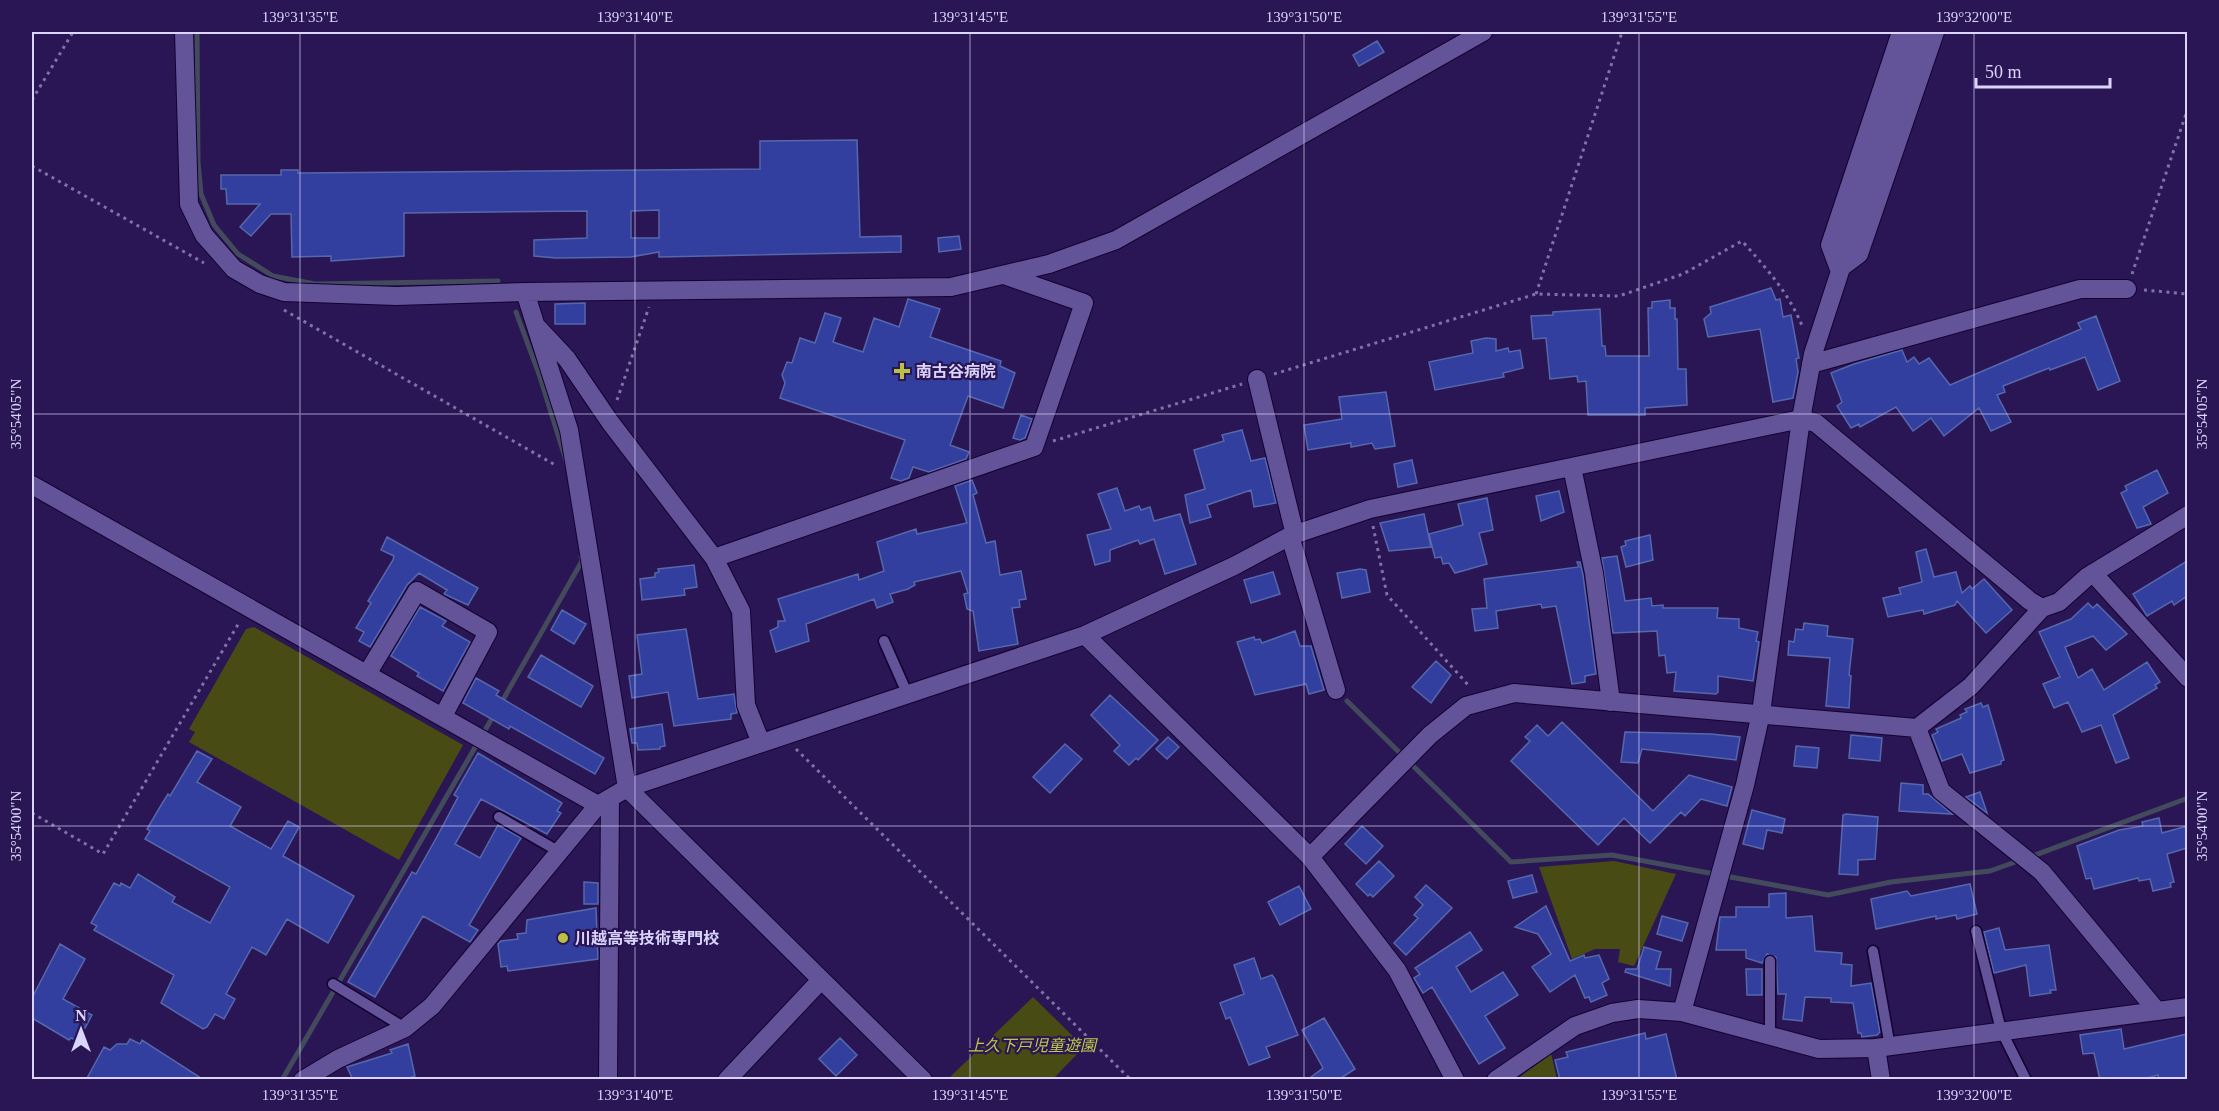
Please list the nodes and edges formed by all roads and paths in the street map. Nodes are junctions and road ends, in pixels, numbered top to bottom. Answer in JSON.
{"nodes":[{"id":1,"x":73,"y":32,"type":"edge"},
{"id":2,"x":184,"y":32,"type":"edge"},
{"id":3,"x":1483,"y":32,"type":"edge"},
{"id":4,"x":1622,"y":32,"type":"edge"},
{"id":5,"x":1901,"y":32,"type":"edge"},
{"id":6,"x":1918,"y":32,"type":"edge"},
{"id":7,"x":1935,"y":32,"type":"edge"},
{"id":8,"x":32,"y":100,"type":"edge"},
{"id":9,"x":2187,"y":108,"type":"edge"},
{"id":10,"x":32,"y":166,"type":"edge"},
{"id":11,"x":234,"y":269,"type":"junction"},
{"id":12,"x":1839,"y":269,"type":"junction"},
{"id":13,"x":1004,"y":275,"type":"junction"},
{"id":14,"x":260,"y":284,"type":"junction"},
{"id":15,"x":2127,"y":289,"type":"junction"},
{"id":16,"x":655,"y":290,"type":"junction"},
{"id":17,"x":525,"y":292,"type":"junction"},
{"id":18,"x":1536,"y":294,"type":"junction"},
{"id":19,"x":2187,"y":294,"type":"edge"},
{"id":20,"x":532,"y":322,"type":"junction"},
{"id":21,"x":1812,"y":359,"type":"junction"},
{"id":22,"x":1257,"y":379,"type":"junction"},
{"id":23,"x":1801,"y":419,"type":"junction"},
{"id":24,"x":610,"y":422,"type":"junction"},
{"id":25,"x":1034,"y":447,"type":"junction"},
{"id":26,"x":1572,"y":467,"type":"junction"},
{"id":27,"x":578,"y":478,"type":"junction"},
{"id":28,"x":32,"y":485,"type":"edge"},
{"id":29,"x":1370,"y":510,"type":"junction"},
{"id":30,"x":2187,"y":515,"type":"edge"},
{"id":31,"x":1292,"y":535,"type":"junction"},
{"id":32,"x":714,"y":558,"type":"junction"},
{"id":33,"x":2093,"y":573,"type":"junction"},
{"id":34,"x":249,"y":607,"type":"junction"},
{"id":35,"x":2042,"y":608,"type":"junction"},
{"id":36,"x":1085,"y":635,"type":"junction"},
{"id":37,"x":884,"y":641,"type":"dead end"},
{"id":38,"x":368,"y":674,"type":"junction"},
{"id":39,"x":2187,"y":678,"type":"edge"},
{"id":40,"x":1336,"y":690,"type":"dead end"},
{"id":41,"x":907,"y":693,"type":"junction"},
{"id":42,"x":1484,"y":701,"type":"junction"},
{"id":43,"x":1611,"y":702,"type":"junction"},
{"id":44,"x":1761,"y":713,"type":"junction"},
{"id":45,"x":443,"y":717,"type":"junction"},
{"id":46,"x":1917,"y":728,"type":"junction"},
{"id":47,"x":782,"y":735,"type":"junction"},
{"id":48,"x":761,"y":742,"type":"junction"},
{"id":49,"x":627,"y":788,"type":"junction"},
{"id":50,"x":604,"y":802,"type":"junction"},
{"id":51,"x":32,"y":813,"type":"edge"},
{"id":52,"x":499,"y":817,"type":"dead end"},
{"id":53,"x":558,"y":851,"type":"junction"},
{"id":54,"x":1311,"y":857,"type":"junction"},
{"id":55,"x":1976,"y":931,"type":"dead end"},
{"id":56,"x":1873,"y":951,"type":"dead end"},
{"id":57,"x":1770,"y":960,"type":"dead end"},
{"id":58,"x":821,"y":980,"type":"junction"},
{"id":59,"x":333,"y":984,"type":"dead end"},
{"id":60,"x":2187,"y":1007,"type":"edge"},
{"id":61,"x":2157,"y":1011,"type":"junction"},
{"id":62,"x":1682,"y":1012,"type":"junction"},
{"id":63,"x":405,"y":1028,"type":"junction"},
{"id":64,"x":2001,"y":1030,"type":"junction"},
{"id":65,"x":1770,"y":1038,"type":"junction"},
{"id":66,"x":1883,"y":1048,"type":"junction"},
{"id":67,"x":303,"y":1080,"type":"edge"},
{"id":68,"x":608,"y":1080,"type":"edge"},
{"id":69,"x":727,"y":1080,"type":"edge"},
{"id":70,"x":923,"y":1080,"type":"edge"},
{"id":71,"x":1131,"y":1080,"type":"edge"},
{"id":72,"x":1455,"y":1080,"type":"edge"},
{"id":73,"x":1496,"y":1080,"type":"edge"},
{"id":74,"x":1881,"y":1080,"type":"edge"},
{"id":75,"x":2026,"y":1080,"type":"edge"}],
"edges":[{"from":1,"to":8,"type":"path"},
{"from":2,"to":11,"type":"street"},
{"from":3,"to":13,"type":"street"},
{"from":4,"to":18,"type":"path"},
{"from":5,"to":12,"type":"street"},
{"from":6,"to":12,"type":"street"},
{"from":7,"to":12,"type":"street"},
{"from":9,"to":15,"type":"path"},
{"from":10,"to":11,"type":"path"},
{"from":11,"to":14,"type":"street"},
{"from":12,"to":21,"type":"street"},
{"from":13,"to":16,"type":"street"},
{"from":13,"to":25,"type":"street"},
{"from":14,"to":17,"type":"street"},
{"from":14,"to":27,"type":"path"},
{"from":15,"to":19,"type":"path"},
{"from":15,"to":21,"type":"street"},
{"from":16,"to":17,"type":"street"},
{"from":16,"to":24,"type":"path"},
{"from":17,"to":20,"type":"street"},
{"from":18,"to":21,"type":"path"},
{"from":18,"to":22,"type":"path"},
{"from":20,"to":24,"type":"street"},
{"from":20,"to":27,"type":"street"},
{"from":21,"to":23,"type":"street"},
{"from":22,"to":25,"type":"path"},
{"from":22,"to":31,"type":"street"},
{"from":23,"to":26,"type":"street"},
{"from":23,"to":35,"type":"street"},
{"from":23,"to":44,"type":"street"},
{"from":24,"to":32,"type":"street"},
{"from":25,"to":32,"type":"street"},
{"from":26,"to":29,"type":"street"},
{"from":26,"to":43,"type":"street"},
{"from":27,"to":49,"type":"street"},
{"from":28,"to":34,"type":"street"},
{"from":29,"to":31,"type":"street"},
{"from":29,"to":42,"type":"path"},
{"from":30,"to":33,"type":"street"},
{"from":31,"to":36,"type":"street"},
{"from":31,"to":40,"type":"street"},
{"from":32,"to":48,"type":"street"},
{"from":33,"to":35,"type":"street"},
{"from":33,"to":39,"type":"street"},
{"from":34,"to":38,"type":"street"},
{"from":34,"to":51,"type":"path"},
{"from":35,"to":46,"type":"street"},
{"from":36,"to":41,"type":"street"},
{"from":36,"to":54,"type":"street"},
{"from":37,"to":41,"type":"lane"},
{"from":38,"to":45,"type":"street"},
{"from":38,"to":45,"type":"street"},
{"from":41,"to":47,"type":"street"},
{"from":42,"to":43,"type":"street"},
{"from":42,"to":54,"type":"street"},
{"from":43,"to":44,"type":"street"},
{"from":44,"to":46,"type":"street"},
{"from":44,"to":62,"type":"street"},
{"from":45,"to":50,"type":"street"},
{"from":46,"to":61,"type":"street"},
{"from":47,"to":48,"type":"street"},
{"from":47,"to":71,"type":"path"},
{"from":48,"to":49,"type":"street"},
{"from":49,"to":50,"type":"street"},
{"from":49,"to":58,"type":"street"},
{"from":50,"to":53,"type":"street"},
{"from":50,"to":68,"type":"street"},
{"from":52,"to":53,"type":"lane"},
{"from":53,"to":63,"type":"street"},
{"from":54,"to":72,"type":"street"},
{"from":55,"to":64,"type":"lane"},
{"from":56,"to":66,"type":"lane"},
{"from":57,"to":65,"type":"lane"},
{"from":58,"to":69,"type":"street"},
{"from":58,"to":70,"type":"street"},
{"from":59,"to":63,"type":"lane"},
{"from":60,"to":61,"type":"street"},
{"from":61,"to":64,"type":"street"},
{"from":62,"to":65,"type":"street"},
{"from":62,"to":73,"type":"street"},
{"from":63,"to":67,"type":"street"},
{"from":64,"to":66,"type":"street"},
{"from":64,"to":75,"type":"lane"},
{"from":65,"to":66,"type":"street"},
{"from":66,"to":74,"type":"street"}]}
